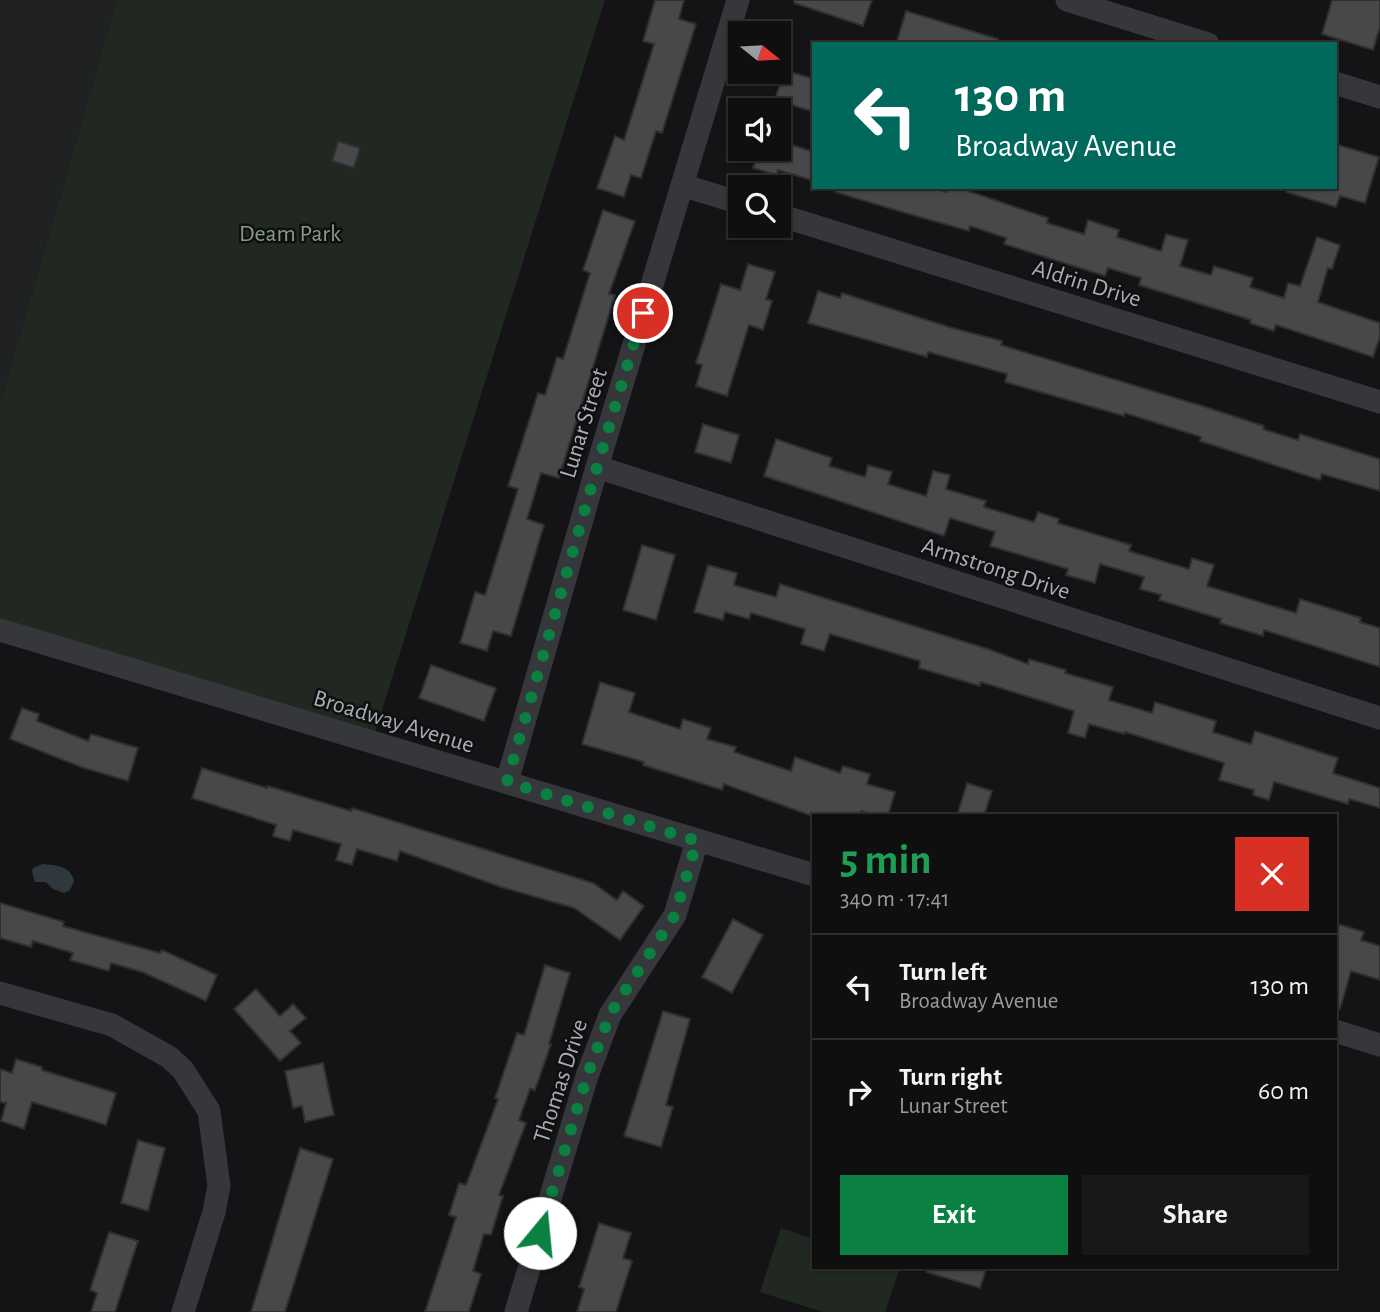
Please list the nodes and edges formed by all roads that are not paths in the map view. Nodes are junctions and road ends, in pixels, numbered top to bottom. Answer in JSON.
{"nodes":[{"id":1,"x":738,"y":0,"type":"edge"},
{"id":2,"x":1067,"y":0,"type":"edge"},
{"id":3,"x":1202,"y":42,"type":"edge"},
{"id":4,"x":1337,"y":84,"type":"edge"},
{"id":5,"x":1380,"y":97,"type":"edge"},
{"id":6,"x":682,"y":185,"type":"junction"},
{"id":7,"x":728,"y":199,"type":"edge"},
{"id":8,"x":791,"y":219,"type":"edge"},
{"id":9,"x":1380,"y":402,"type":"edge"},
{"id":10,"x":597,"y":467,"type":"junction"},
{"id":11,"x":0,"y":630,"type":"edge"},
{"id":12,"x":1380,"y":718,"type":"edge"},
{"id":13,"x":507,"y":782,"type":"junction"},
{"id":14,"x":697,"y":841,"type":"junction"},
{"id":15,"x":812,"y":874,"type":"edge"},
{"id":16,"x":0,"y":993,"type":"edge"},
{"id":17,"x":1337,"y":1032,"type":"edge"},
{"id":18,"x":1380,"y":1045,"type":"edge"},
{"id":19,"x":183,"y":1312,"type":"edge"},
{"id":20,"x":516,"y":1312,"type":"edge"}],
"edges":[{"from":1,"to":6,"type":"street","name":"Lunar Street"},
{"from":2,"to":3,"type":"street"},
{"from":4,"to":5,"type":"street"},
{"from":6,"to":7,"type":"street"},
{"from":6,"to":10,"type":"street","name":"Lunar Street"},
{"from":8,"to":9,"type":"street","name":"Aldrin Drive"},
{"from":10,"to":12,"type":"street","name":"Armstrong Drive"},
{"from":10,"to":13,"type":"street","name":"Lunar Street"},
{"from":11,"to":13,"type":"street","name":"Broadway Avenue"},
{"from":13,"to":14,"type":"street","name":"Broadway Avenue"},
{"from":14,"to":15,"type":"street","name":"Broadway Avenue"},
{"from":14,"to":20,"type":"street","name":"Thomas Drive"},
{"from":16,"to":19,"type":"street"},
{"from":17,"to":18,"type":"street"}]}
